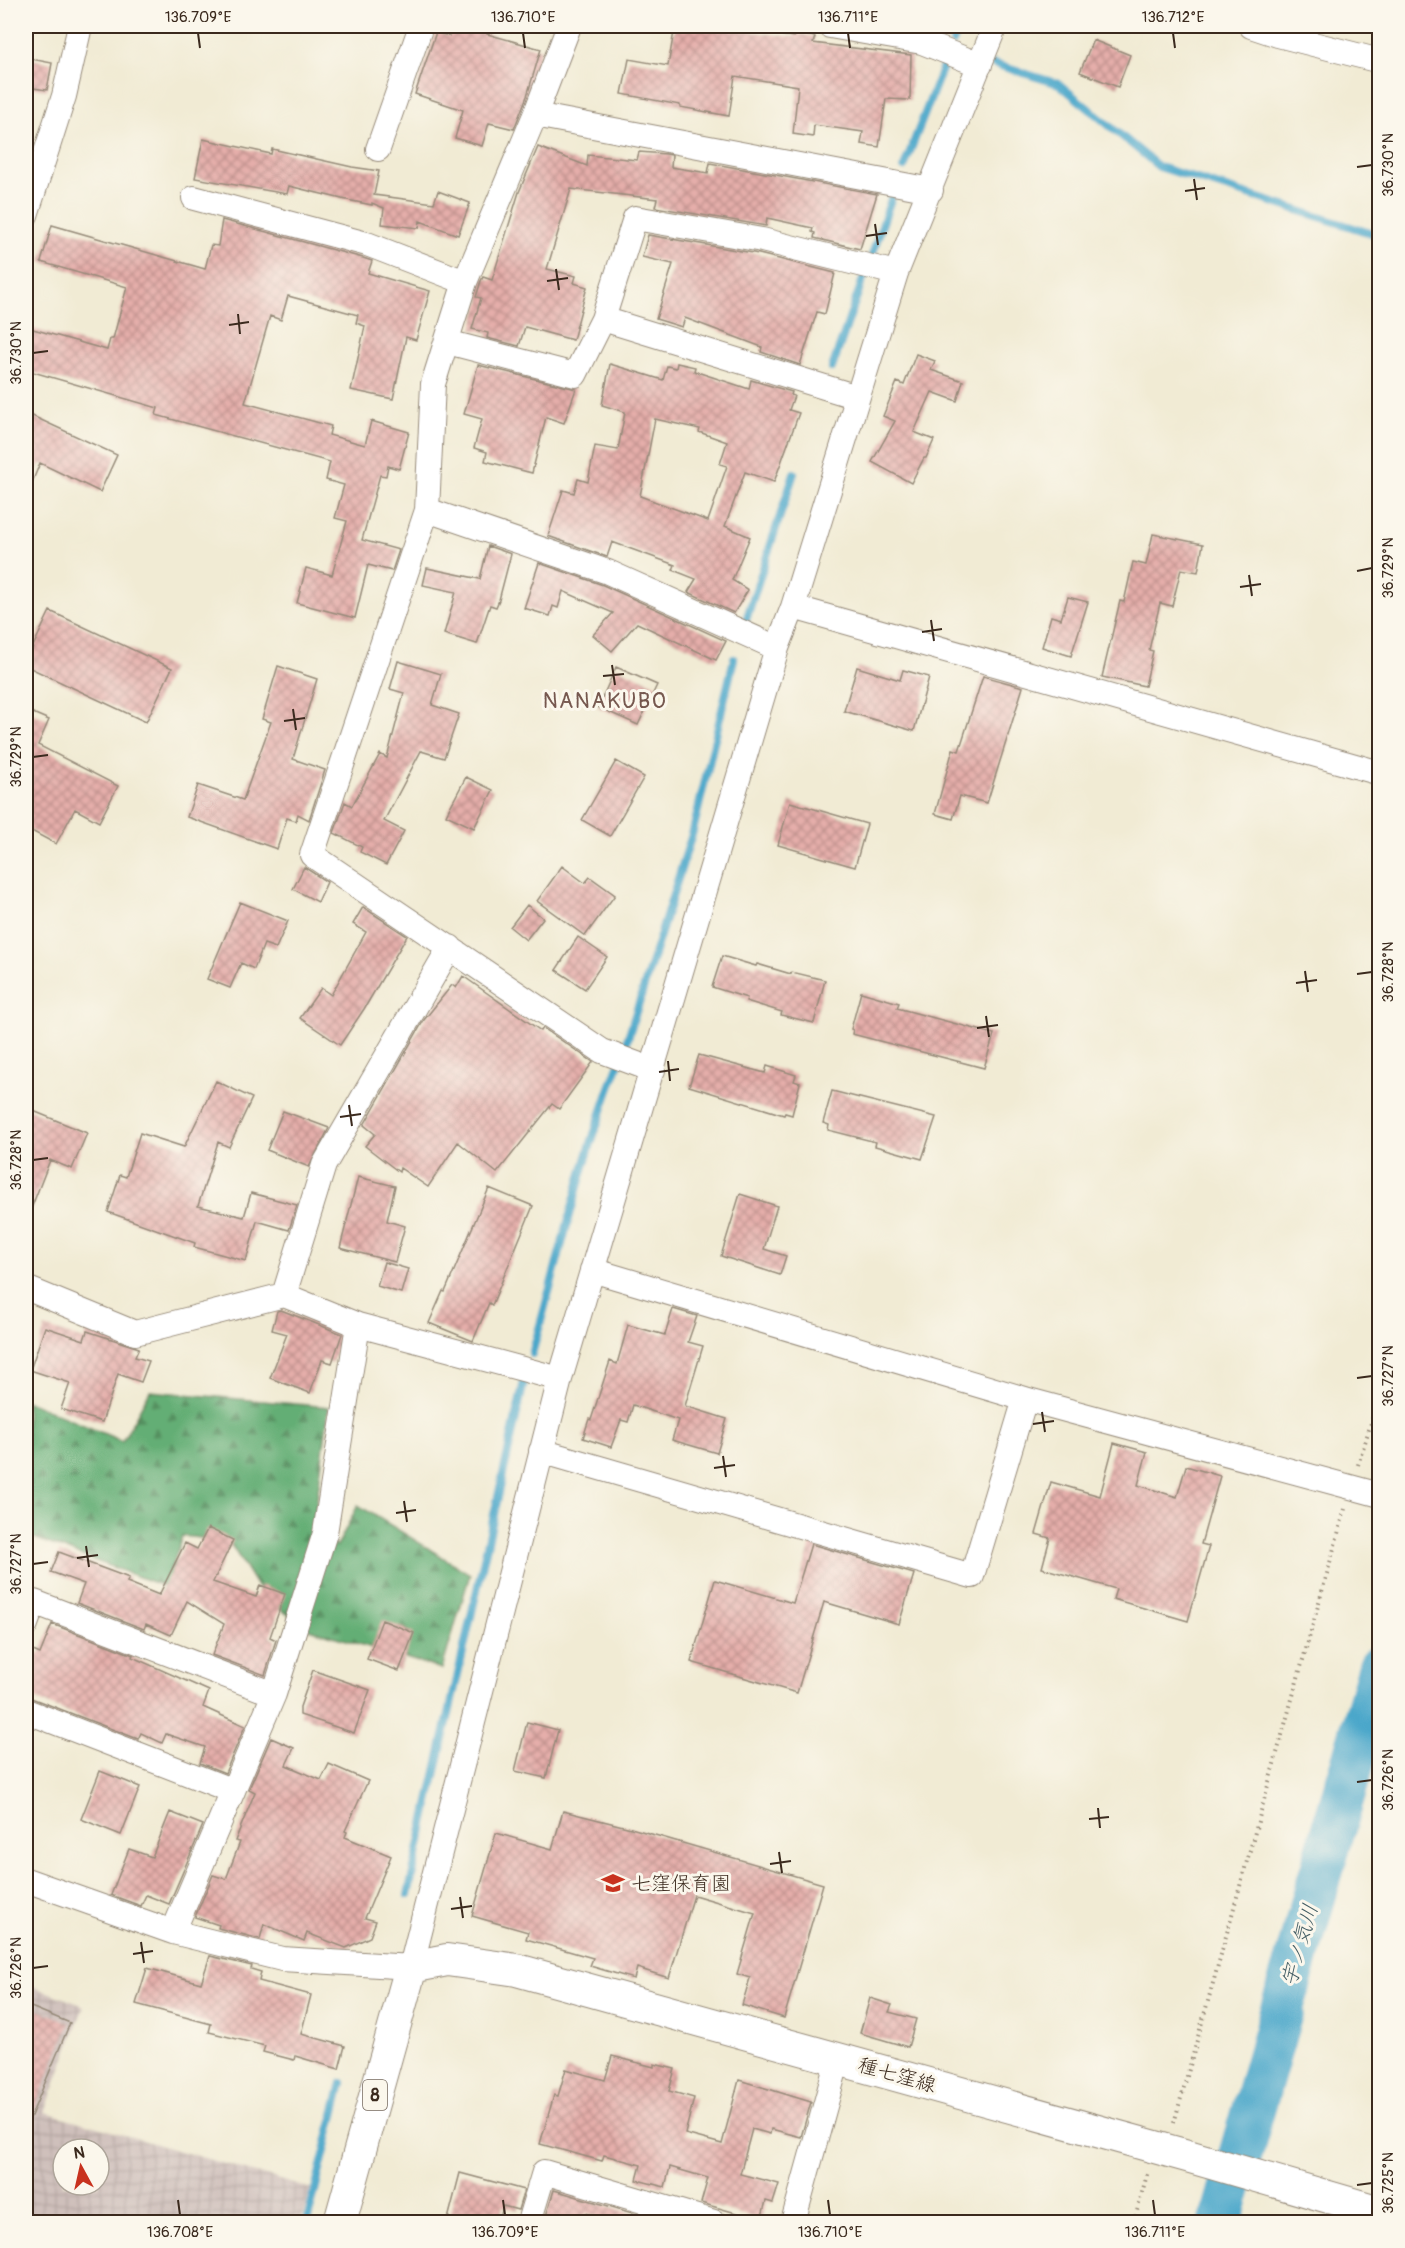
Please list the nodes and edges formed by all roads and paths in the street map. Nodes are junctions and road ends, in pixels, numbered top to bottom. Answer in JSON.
{"nodes":[{"id":1,"x":80,"y":26,"type":"edge"},
{"id":2,"x":421,"y":26,"type":"edge"},
{"id":3,"x":569,"y":26,"type":"edge"},
{"id":4,"x":830,"y":26,"type":"edge"},
{"id":5,"x":995,"y":26,"type":"edge"},
{"id":6,"x":1251,"y":26,"type":"edge"},
{"id":7,"x":1380,"y":61,"type":"edge"},
{"id":8,"x":980,"y":65,"type":"junction"},
{"id":9,"x":535,"y":115,"type":"junction"},
{"id":10,"x":378,"y":149,"type":"dead end"},
{"id":11,"x":931,"y":190,"type":"junction"},
{"id":12,"x":194,"y":198,"type":"dead end"},
{"id":13,"x":26,"y":216,"type":"edge"},
{"id":14,"x":896,"y":273,"type":"junction"},
{"id":15,"x":465,"y":282,"type":"junction"},
{"id":16,"x":603,"y":319,"type":"junction"},
{"id":17,"x":447,"y":342,"type":"junction"},
{"id":18,"x":857,"y":397,"type":"junction"},
{"id":19,"x":427,"y":510,"type":"junction"},
{"id":20,"x":793,"y":608,"type":"junction"},
{"id":21,"x":777,"y":648,"type":"junction"},
{"id":22,"x":1380,"y":773,"type":"edge"},
{"id":23,"x":450,"y":948,"type":"junction"},
{"id":24,"x":653,"y":1070,"type":"junction"},
{"id":25,"x":592,"y":1270,"type":"junction"},
{"id":26,"x":26,"y":1288,"type":"edge"},
{"id":27,"x":284,"y":1295,"type":"junction"},
{"id":28,"x":358,"y":1325,"type":"junction"},
{"id":29,"x":560,"y":1379,"type":"junction"},
{"id":30,"x":1380,"y":1394,"type":"edge"},
{"id":31,"x":1025,"y":1399,"type":"junction"},
{"id":32,"x":541,"y":1451,"type":"junction"},
{"id":33,"x":1364,"y":1491,"type":"edge"},
{"id":34,"x":26,"y":1624,"type":"edge"},
{"id":35,"x":274,"y":1694,"type":"junction"},
{"id":36,"x":26,"y":1711,"type":"edge"},
{"id":37,"x":233,"y":1791,"type":"junction"},
{"id":38,"x":26,"y":1880,"type":"edge"},
{"id":39,"x":173,"y":1932,"type":"junction"},
{"id":40,"x":411,"y":1967,"type":"junction"},
{"id":41,"x":838,"y":2059,"type":"junction"},
{"id":42,"x":1171,"y":2152,"type":"junction"},
{"id":43,"x":1380,"y":2212,"type":"edge"},
{"id":44,"x":340,"y":2223,"type":"edge"},
{"id":45,"x":529,"y":2223,"type":"edge"},
{"id":46,"x":714,"y":2223,"type":"edge"},
{"id":47,"x":793,"y":2223,"type":"edge"},
{"id":48,"x":1134,"y":2223,"type":"edge"}],
"edges":[{"from":1,"to":13,"type":"street"},
{"from":2,"to":10,"type":"street"},
{"from":3,"to":9,"type":"street"},
{"from":4,"to":8,"type":"street"},
{"from":5,"to":8,"type":"street"},
{"from":6,"to":7,"type":"street"},
{"from":8,"to":11,"type":"street"},
{"from":9,"to":11,"type":"street"},
{"from":9,"to":15,"type":"street"},
{"from":11,"to":14,"type":"street"},
{"from":12,"to":15,"type":"street"},
{"from":14,"to":16,"type":"street"},
{"from":14,"to":18,"type":"street"},
{"from":15,"to":17,"type":"street"},
{"from":16,"to":17,"type":"street"},
{"from":16,"to":18,"type":"street"},
{"from":17,"to":19,"type":"street"},
{"from":18,"to":20,"type":"street"},
{"from":19,"to":21,"type":"street"},
{"from":19,"to":23,"type":"street"},
{"from":20,"to":21,"type":"street"},
{"from":20,"to":22,"type":"street"},
{"from":21,"to":24,"type":"street"},
{"from":23,"to":24,"type":"street"},
{"from":23,"to":27,"type":"street"},
{"from":24,"to":25,"type":"street"},
{"from":25,"to":29,"type":"street"},
{"from":25,"to":31,"type":"street"},
{"from":26,"to":27,"type":"street"},
{"from":27,"to":28,"type":"street"},
{"from":28,"to":29,"type":"street"},
{"from":28,"to":35,"type":"street"},
{"from":29,"to":32,"type":"street"},
{"from":30,"to":33,"type":"path"},
{"from":31,"to":32,"type":"street"},
{"from":31,"to":33,"type":"street"},
{"from":32,"to":40,"type":"street"},
{"from":33,"to":42,"type":"path"},
{"from":34,"to":35,"type":"street"},
{"from":35,"to":37,"type":"street"},
{"from":36,"to":37,"type":"street"},
{"from":37,"to":39,"type":"street"},
{"from":38,"to":39,"type":"street"},
{"from":39,"to":40,"type":"street"},
{"from":40,"to":41,"type":"main road","name":"種七窪線"},
{"from":40,"to":44,"type":"main road","number":"8"},
{"from":41,"to":42,"type":"main road","name":"種七窪線"},
{"from":41,"to":47,"type":"street"},
{"from":42,"to":43,"type":"main road","name":"種七窪線"},
{"from":42,"to":48,"type":"path"},
{"from":45,"to":46,"type":"street"}]}
